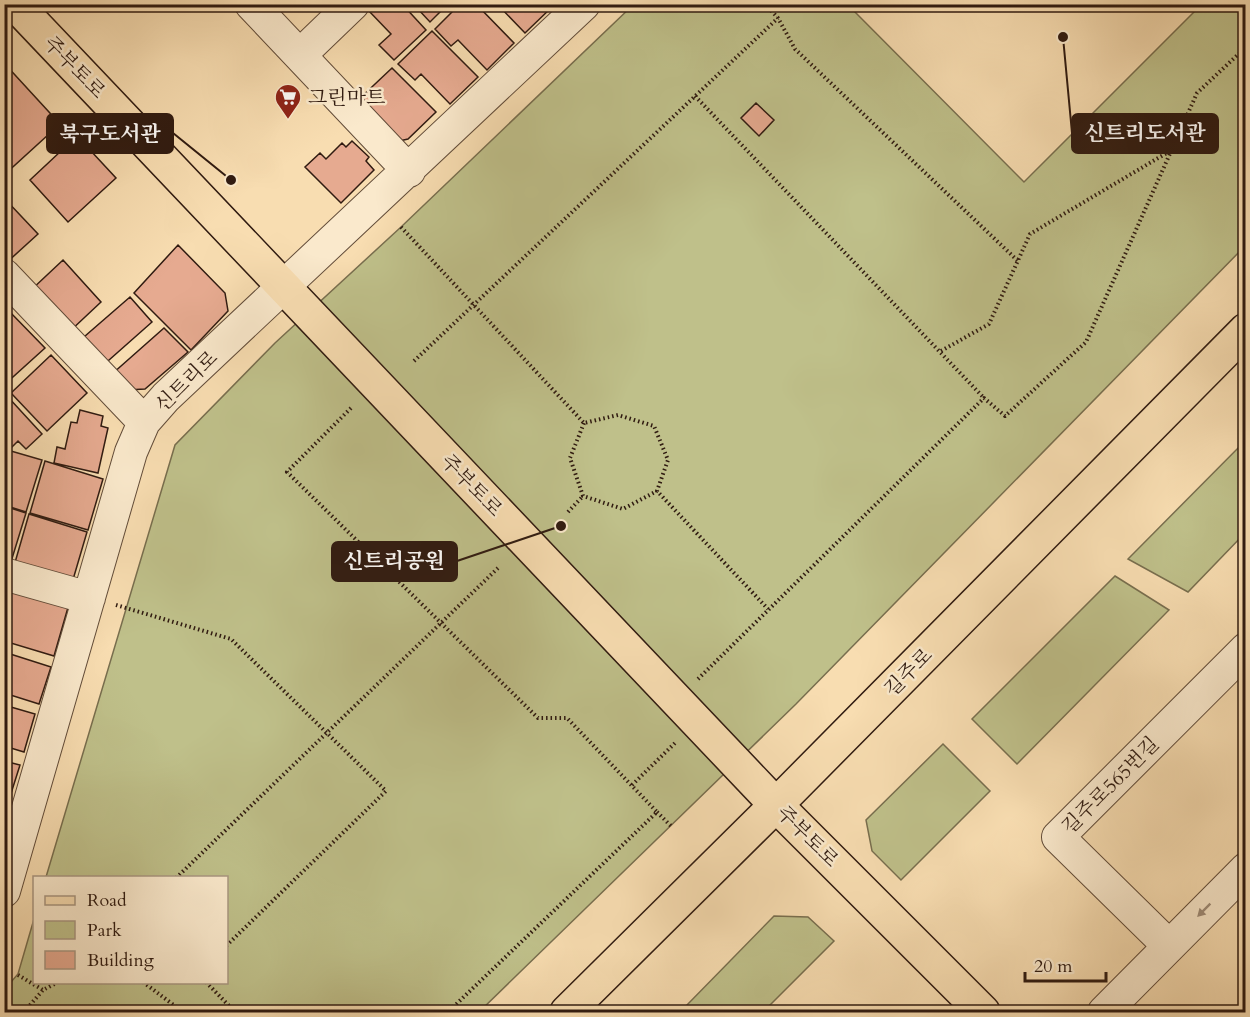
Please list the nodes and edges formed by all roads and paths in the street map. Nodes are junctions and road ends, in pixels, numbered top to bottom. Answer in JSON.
{"nodes":[{"id":1,"x":15,"y":4,"type":"edge"},
{"id":2,"x":251,"y":4,"type":"edge"},
{"id":3,"x":353,"y":4,"type":"edge"},
{"id":4,"x":584,"y":4,"type":"edge"},
{"id":5,"x":765,"y":4,"type":"edge"},
{"id":6,"x":778,"y":18,"type":"junction"},
{"id":7,"x":1245,"y":47,"type":"edge"},
{"id":8,"x":300,"y":55,"type":"junction"},
{"id":9,"x":695,"y":96,"type":"junction"},
{"id":10,"x":1171,"y":151,"type":"junction"},
{"id":11,"x":409,"y":171,"type":"junction"},
{"id":12,"x":401,"y":227,"type":"dead end"},
{"id":13,"x":1018,"y":261,"type":"junction"},
{"id":14,"x":4,"y":275,"type":"edge"},
{"id":15,"x":285,"y":288,"type":"junction"},
{"id":16,"x":474,"y":305,"type":"junction"},
{"id":17,"x":1245,"y":330,"type":"edge"},
{"id":18,"x":941,"y":351,"type":"junction"},
{"id":19,"x":414,"y":362,"type":"dead end"},
{"id":20,"x":984,"y":398,"type":"junction"},
{"id":21,"x":351,"y":408,"type":"dead end"},
{"id":22,"x":144,"y":422,"type":"junction"},
{"id":23,"x":584,"y":423,"type":"junction"},
{"id":24,"x":657,"y":491,"type":"junction"},
{"id":25,"x":583,"y":496,"type":"junction"},
{"id":26,"x":568,"y":512,"type":"dead end"},
{"id":27,"x":498,"y":568,"type":"dead end"},
{"id":28,"x":4,"y":574,"type":"edge"},
{"id":29,"x":89,"y":598,"type":"junction"},
{"id":30,"x":768,"y":609,"type":"junction"},
{"id":31,"x":440,"y":623,"type":"junction"},
{"id":32,"x":1245,"y":649,"type":"edge"},
{"id":33,"x":696,"y":681,"type":"dead end"},
{"id":34,"x":697,"y":721,"type":"junction"},
{"id":35,"x":326,"y":733,"type":"junction"},
{"id":36,"x":632,"y":785,"type":"junction"},
{"id":37,"x":777,"y":805,"type":"junction"},
{"id":38,"x":657,"y":812,"type":"junction"},
{"id":39,"x":672,"y":827,"type":"dead end"},
{"id":40,"x":1245,"y":869,"type":"edge"},
{"id":41,"x":178,"y":876,"type":"edge"},
{"id":42,"x":6,"y":883,"type":"edge"},
{"id":43,"x":228,"y":944,"type":"edge"},
{"id":44,"x":1169,"y":945,"type":"junction"},
{"id":45,"x":18,"y":975,"type":"dead end"},
{"id":46,"x":54,"y":984,"type":"edge"},
{"id":47,"x":146,"y":984,"type":"edge"},
{"id":48,"x":208,"y":984,"type":"edge"},
{"id":49,"x":43,"y":990,"type":"junction"},
{"id":50,"x":24,"y":1012,"type":"edge"},
{"id":51,"x":183,"y":1012,"type":"edge"},
{"id":52,"x":235,"y":1012,"type":"edge"},
{"id":53,"x":448,"y":1012,"type":"edge"},
{"id":54,"x":567,"y":1012,"type":"edge"},
{"id":55,"x":983,"y":1012,"type":"edge"},
{"id":56,"x":1104,"y":1012,"type":"edge"}],
"edges":[{"from":1,"to":15,"type":"main road","name":"주부토로"},
{"from":2,"to":8,"type":"street"},
{"from":3,"to":8,"type":"street"},
{"from":4,"to":11,"type":"street","name":"신트리로"},
{"from":5,"to":6,"type":"path"},
{"from":6,"to":9,"type":"path"},
{"from":6,"to":13,"type":"path"},
{"from":7,"to":10,"type":"path"},
{"from":8,"to":11,"type":"street"},
{"from":9,"to":16,"type":"path"},
{"from":9,"to":18,"type":"path"},
{"from":10,"to":13,"type":"path"},
{"from":10,"to":20,"type":"path"},
{"from":11,"to":15,"type":"street","name":"신트리로"},
{"from":12,"to":16,"type":"path"},
{"from":13,"to":18,"type":"path"},
{"from":14,"to":22,"type":"street"},
{"from":15,"to":22,"type":"street","name":"신트리로"},
{"from":15,"to":34,"type":"main road","name":"주부토로"},
{"from":16,"to":19,"type":"path"},
{"from":16,"to":23,"type":"path"},
{"from":17,"to":37,"type":"main road","name":"길주로"},
{"from":18,"to":20,"type":"path"},
{"from":20,"to":30,"type":"path"},
{"from":21,"to":31,"type":"path"},
{"from":22,"to":29,"type":"street","name":"신트리로"},
{"from":23,"to":24,"type":"path"},
{"from":23,"to":25,"type":"path"},
{"from":24,"to":25,"type":"path"},
{"from":24,"to":30,"type":"path"},
{"from":25,"to":26,"type":"path"},
{"from":27,"to":31,"type":"path"},
{"from":28,"to":29,"type":"street"},
{"from":29,"to":35,"type":"path"},
{"from":29,"to":42,"type":"street","name":"신트리로"},
{"from":30,"to":33,"type":"path"},
{"from":31,"to":35,"type":"path"},
{"from":31,"to":36,"type":"path"},
{"from":32,"to":44,"type":"street","name":"길주로565번길"},
{"from":34,"to":36,"type":"path"},
{"from":34,"to":37,"type":"main road","name":"주부토로"},
{"from":35,"to":41,"type":"path"},
{"from":35,"to":43,"type":"path"},
{"from":36,"to":38,"type":"path"},
{"from":37,"to":54,"type":"main road","name":"길주로"},
{"from":37,"to":55,"type":"main road","name":"주부토로"},
{"from":38,"to":39,"type":"path"},
{"from":38,"to":53,"type":"path"},
{"from":40,"to":44,"type":"street","one_way":true},
{"from":44,"to":56,"type":"street"},
{"from":45,"to":49,"type":"path"},
{"from":46,"to":49,"type":"path"},
{"from":47,"to":51,"type":"path"},
{"from":48,"to":52,"type":"path"},
{"from":49,"to":50,"type":"path"}]}
